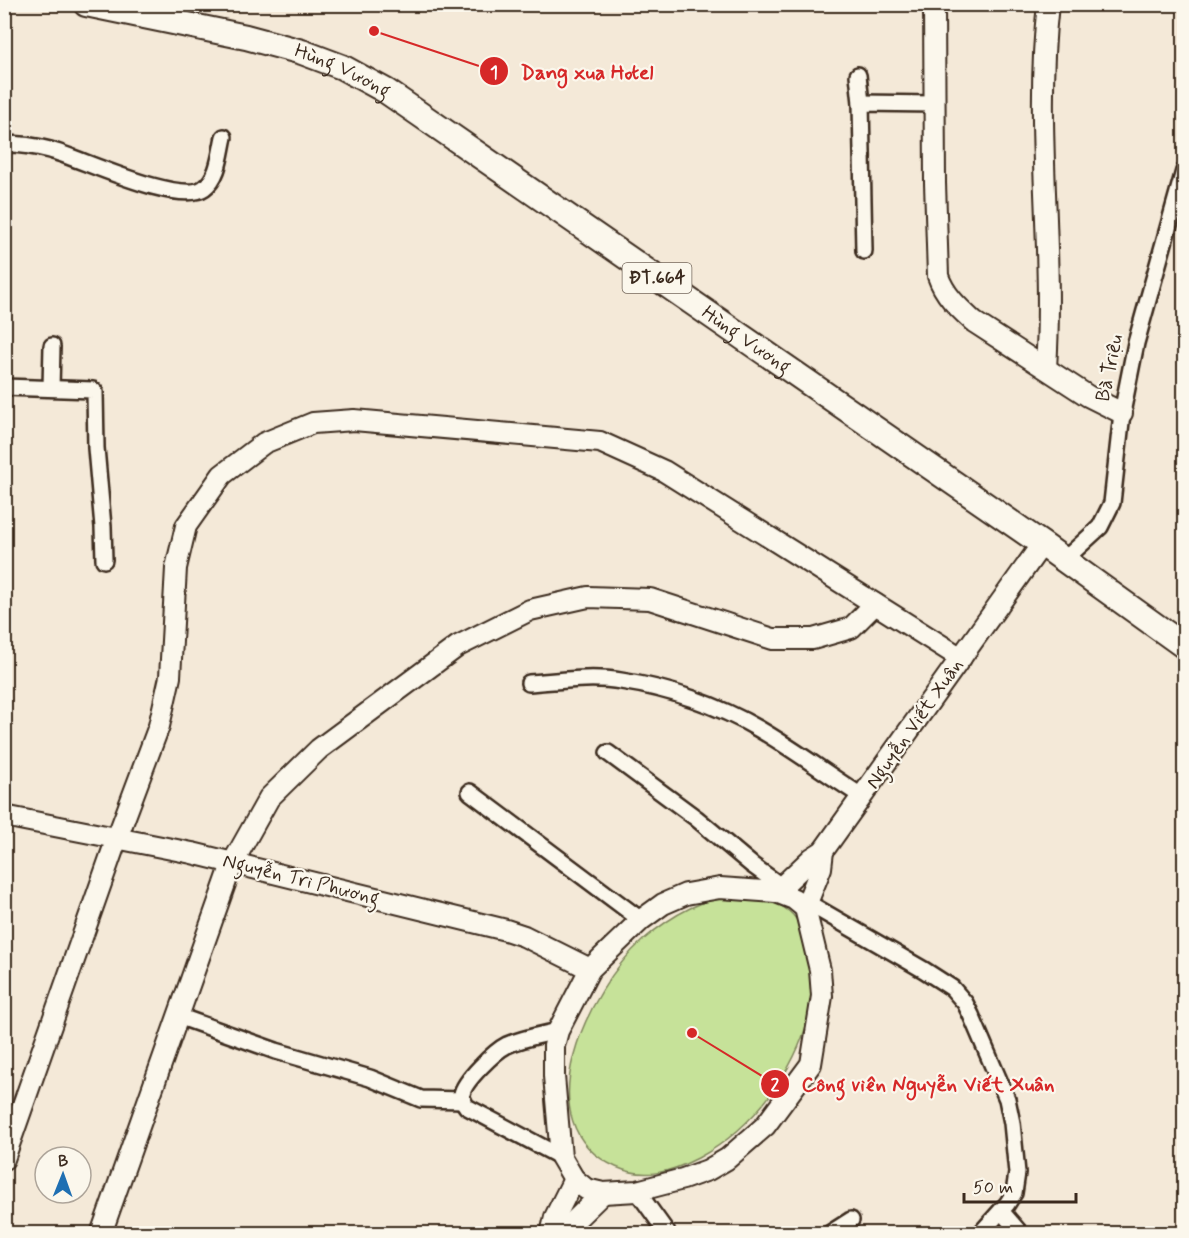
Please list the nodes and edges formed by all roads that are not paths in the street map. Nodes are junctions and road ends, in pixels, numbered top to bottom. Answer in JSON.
{"nodes":[{"id":1,"x":86,"y":4,"type":"edge"},
{"id":2,"x":934,"y":4,"type":"edge"},
{"id":3,"x":1048,"y":4,"type":"edge"},
{"id":4,"x":155,"y":11,"type":"edge"},
{"id":5,"x":858,"y":75,"type":"dead end"},
{"id":6,"x":861,"y":103,"type":"junction"},
{"id":7,"x":934,"y":104,"type":"junction"},
{"id":8,"x":224,"y":137,"type":"dead end"},
{"id":9,"x":4,"y":144,"type":"edge"},
{"id":10,"x":1185,"y":171,"type":"edge"},
{"id":11,"x":864,"y":251,"type":"dead end"},
{"id":12,"x":52,"y":346,"type":"dead end"},
{"id":13,"x":1046,"y":368,"type":"junction"},
{"id":14,"x":4,"y":387,"type":"edge"},
{"id":15,"x":51,"y":388,"type":"junction"},
{"id":16,"x":1122,"y":413,"type":"junction"},
{"id":17,"x":1042,"y":544,"type":"junction"},
{"id":18,"x":104,"y":560,"type":"dead end"},
{"id":19,"x":1064,"y":560,"type":"junction"},
{"id":20,"x":875,"y":604,"type":"junction"},
{"id":21,"x":1185,"y":646,"type":"edge"},
{"id":22,"x":961,"y":658,"type":"junction"},
{"id":23,"x":529,"y":683,"type":"dead end"},
{"id":24,"x":608,"y":753,"type":"dead end"},
{"id":25,"x":470,"y":792,"type":"dead end"},
{"id":26,"x":863,"y":797,"type":"junction"},
{"id":27,"x":4,"y":816,"type":"edge"},
{"id":28,"x":117,"y":838,"type":"junction"},
{"id":29,"x":823,"y":851,"type":"junction"},
{"id":30,"x":232,"y":864,"type":"junction"},
{"id":31,"x":778,"y":889,"type":"junction"},
{"id":32,"x":806,"y":905,"type":"junction"},
{"id":33,"x":641,"y":920,"type":"junction"},
{"id":34,"x":590,"y":969,"type":"junction"},
{"id":35,"x":178,"y":1016,"type":"junction"},
{"id":36,"x":558,"y":1031,"type":"junction"},
{"id":37,"x":463,"y":1100,"type":"junction"},
{"id":38,"x":561,"y":1157,"type":"junction"},
{"id":39,"x":4,"y":1160,"type":"edge"},
{"id":40,"x":574,"y":1179,"type":"junction"},
{"id":41,"x":637,"y":1191,"type":"junction"},
{"id":42,"x":603,"y":1193,"type":"junction"},
{"id":43,"x":1001,"y":1210,"type":"junction"},
{"id":44,"x":852,"y":1220,"type":"dead end"},
{"id":45,"x":101,"y":1233,"type":"edge"},
{"id":46,"x":551,"y":1233,"type":"edge"},
{"id":47,"x":557,"y":1233,"type":"edge"},
{"id":48,"x":668,"y":1233,"type":"edge"},
{"id":49,"x":829,"y":1233,"type":"edge"},
{"id":50,"x":980,"y":1233,"type":"edge"},
{"id":51,"x":1021,"y":1233,"type":"edge"}],
"edges":[{"from":1,"to":4,"type":"main road","name":"Hùng Vương","number":"ĐT.664"},
{"from":2,"to":7,"type":"street"},
{"from":3,"to":13,"type":"street"},
{"from":4,"to":17,"type":"main road","name":"Hùng Vương","number":"ĐT.664"},
{"from":5,"to":6,"type":"street"},
{"from":6,"to":7,"type":"street"},
{"from":6,"to":11,"type":"street"},
{"from":7,"to":13,"type":"street"},
{"from":8,"to":9,"type":"street"},
{"from":10,"to":16,"type":"street","name":"Bà Triệu"},
{"from":12,"to":15,"type":"street"},
{"from":13,"to":16,"type":"street"},
{"from":14,"to":15,"type":"street"},
{"from":15,"to":18,"type":"street"},
{"from":16,"to":19,"type":"street","name":"Bà Triệu"},
{"from":17,"to":19,"type":"main road","name":"Hùng Vương","number":"ĐT.664"},
{"from":17,"to":22,"type":"street","name":"Nguyễn Viết Xuân"},
{"from":19,"to":21,"type":"main road","name":"Hùng Vương","number":"ĐT.664"},
{"from":20,"to":22,"type":"street"},
{"from":20,"to":28,"type":"street"},
{"from":20,"to":30,"type":"street"},
{"from":22,"to":26,"type":"street","name":"Nguyễn Viết Xuân"},
{"from":23,"to":26,"type":"street"},
{"from":24,"to":31,"type":"street"},
{"from":25,"to":33,"type":"street"},
{"from":26,"to":29,"type":"street","name":"Nguyễn Viết Xuân"},
{"from":27,"to":28,"type":"street","name":"Nguyễn Tri Phương"},
{"from":28,"to":30,"type":"street","name":"Nguyễn Tri Phương"},
{"from":28,"to":39,"type":"street"},
{"from":29,"to":31,"type":"street","name":"Nguyễn Viết Xuân"},
{"from":29,"to":32,"type":"street"},
{"from":30,"to":34,"type":"street","name":"Nguyễn Tri Phương"},
{"from":30,"to":35,"type":"street"},
{"from":31,"to":32,"type":"street"},
{"from":31,"to":33,"type":"street"},
{"from":32,"to":41,"type":"street"},
{"from":32,"to":43,"type":"street"},
{"from":33,"to":34,"type":"street"},
{"from":34,"to":36,"type":"street"},
{"from":35,"to":37,"type":"street"},
{"from":35,"to":45,"type":"street"},
{"from":36,"to":37,"type":"street"},
{"from":36,"to":38,"type":"street"},
{"from":37,"to":38,"type":"street"},
{"from":38,"to":40,"type":"street"},
{"from":40,"to":42,"type":"street"},
{"from":40,"to":46,"type":"street"},
{"from":41,"to":42,"type":"street"},
{"from":41,"to":48,"type":"street"},
{"from":42,"to":47,"type":"street"},
{"from":43,"to":50,"type":"street"},
{"from":43,"to":51,"type":"street"},
{"from":44,"to":49,"type":"street"}]}
